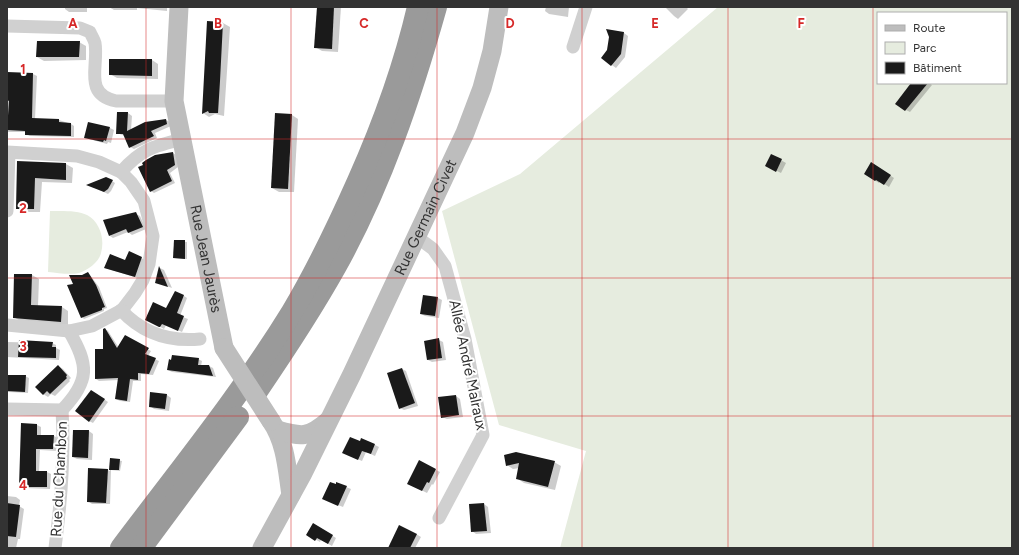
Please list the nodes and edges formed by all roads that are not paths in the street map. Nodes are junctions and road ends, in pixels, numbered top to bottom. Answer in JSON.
{"nodes":[{"id":1,"x":179,"y":7,"type":"edge"},
{"id":2,"x":418,"y":7,"type":"edge"},
{"id":3,"x":436,"y":7,"type":"edge"},
{"id":4,"x":500,"y":7,"type":"edge"},
{"id":5,"x":586,"y":7,"type":"edge"},
{"id":6,"x":7,"y":26,"type":"edge"},
{"id":7,"x":573,"y":47,"type":"dead end"},
{"id":8,"x":174,"y":100,"type":"junction"},
{"id":9,"x":183,"y":139,"type":"junction"},
{"id":10,"x":8,"y":152,"type":"edge"},
{"id":11,"x":121,"y":172,"type":"junction"},
{"id":12,"x":7,"y":211,"type":"edge"},
{"id":13,"x":417,"y":237,"type":"junction"},
{"id":14,"x":121,"y":310,"type":"junction"},
{"id":15,"x":7,"y":325,"type":"edge"},
{"id":16,"x":69,"y":331,"type":"junction"},
{"id":17,"x":200,"y":339,"type":"dead end"},
{"id":18,"x":7,"y":409,"type":"edge"},
{"id":19,"x":62,"y":410,"type":"junction"},
{"id":20,"x":329,"y":420,"type":"junction"},
{"id":21,"x":274,"y":426,"type":"junction"},
{"id":22,"x":291,"y":495,"type":"junction"},
{"id":23,"x":439,"y":518,"type":"dead end"},
{"id":24,"x":55,"y":548,"type":"edge"},
{"id":25,"x":121,"y":548,"type":"edge"},
{"id":26,"x":141,"y":548,"type":"edge"},
{"id":27,"x":262,"y":548,"type":"edge"}],
"edges":[{"from":1,"to":8,"type":"street","name":"Rue Jean Jaurès"},
{"from":2,"to":25,"type":"highway"},
{"from":3,"to":26,"type":"highway"},
{"from":4,"to":13,"type":"street","name":"Rue Germain Civet"},
{"from":5,"to":7,"type":"street"},
{"from":6,"to":8,"type":"street"},
{"from":8,"to":9,"type":"street","name":"Rue Jean Jaurès"},
{"from":9,"to":11,"type":"street"},
{"from":9,"to":21,"type":"street","name":"Rue Jean Jaurès","bridge":true},
{"from":10,"to":11,"type":"street"},
{"from":10,"to":12,"type":"street"},
{"from":11,"to":14,"type":"street"},
{"from":13,"to":20,"type":"street","name":"Rue Germain Civet"},
{"from":13,"to":23,"type":"street","name":"Allée André Malraux"},
{"from":14,"to":16,"type":"street"},
{"from":14,"to":17,"type":"street"},
{"from":15,"to":16,"type":"street"},
{"from":16,"to":19,"type":"street","name":"Rue du Chambon"},
{"from":18,"to":19,"type":"street","name":"Rue du Chambon"},
{"from":19,"to":24,"type":"street","name":"Rue du Chambon"},
{"from":20,"to":21,"type":"street"},
{"from":20,"to":22,"type":"street","name":"Rue Germain Civet"},
{"from":21,"to":22,"type":"street","name":"Rue Jean Jaurès"},
{"from":22,"to":27,"type":"street","name":"Rue Germain Civet"}]}
